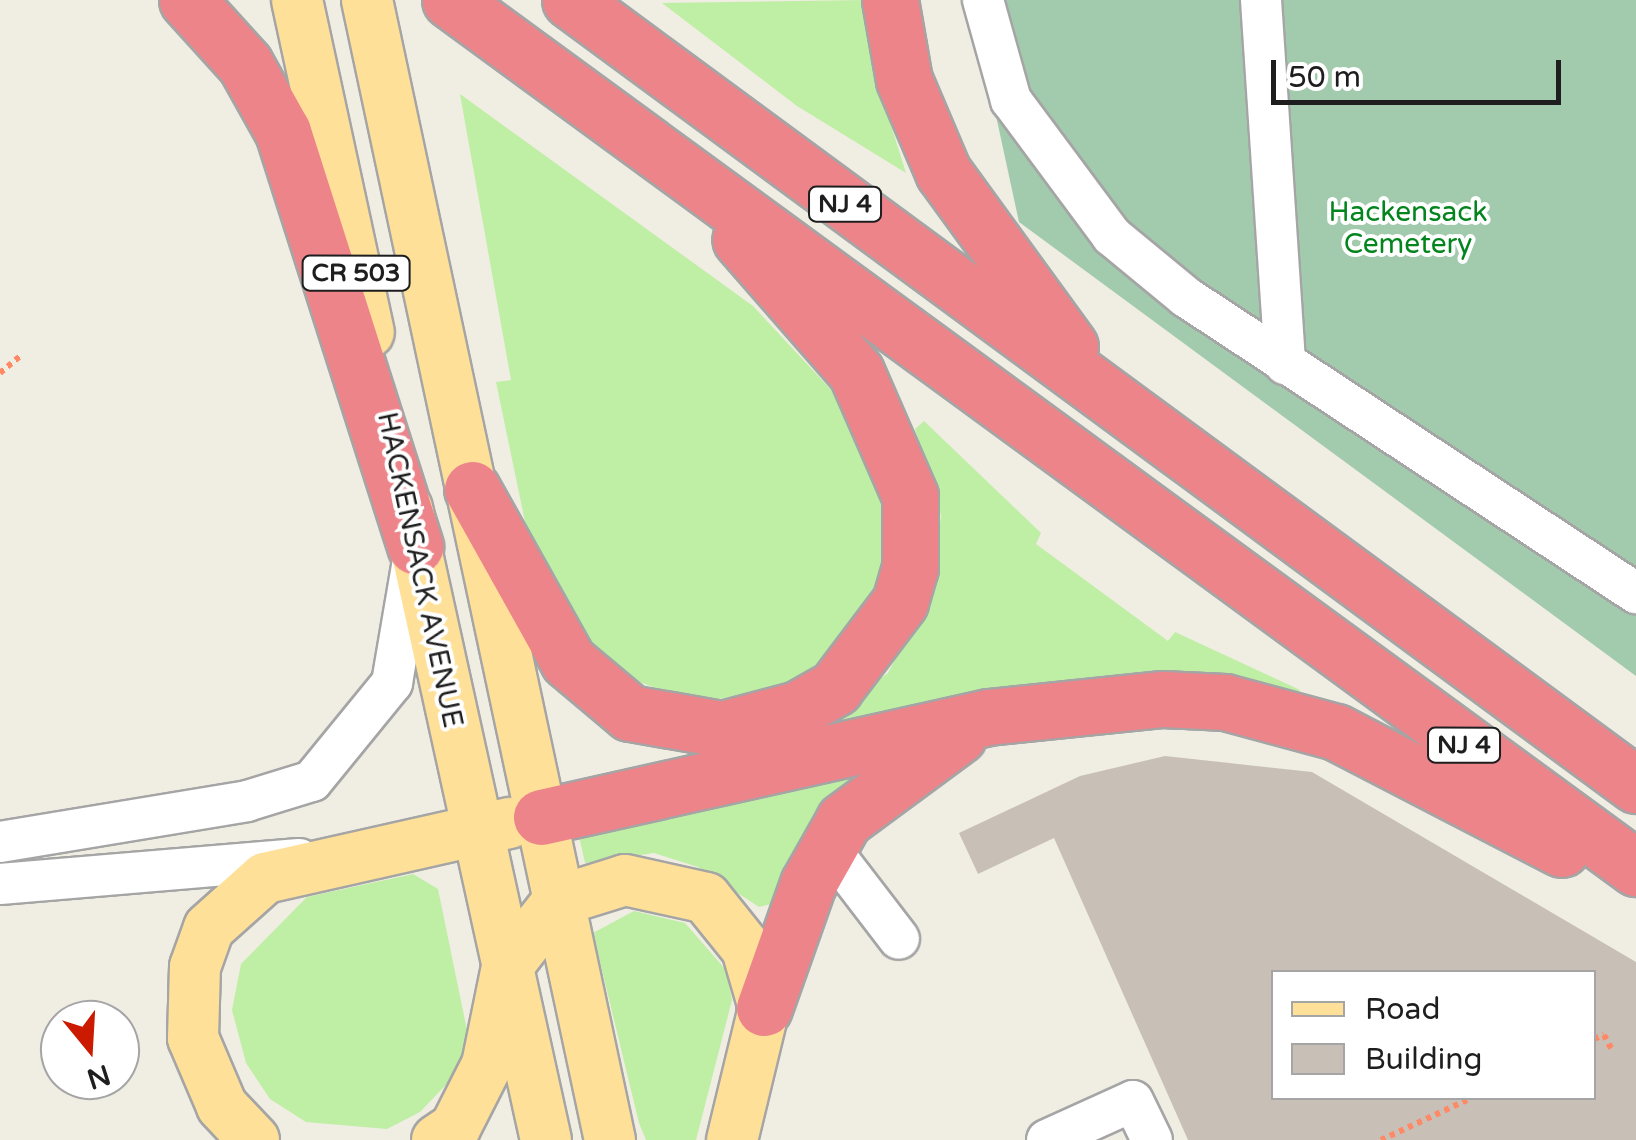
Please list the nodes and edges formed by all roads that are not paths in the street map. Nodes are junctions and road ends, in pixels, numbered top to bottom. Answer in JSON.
{"nodes":[{"id":1,"x":187,"y":0,"type":"edge"},
{"id":2,"x":297,"y":0,"type":"edge"},
{"id":3,"x":367,"y":0,"type":"edge"},
{"id":4,"x":450,"y":0,"type":"edge"},
{"id":5,"x":570,"y":0,"type":"edge"},
{"id":6,"x":890,"y":0,"type":"edge"},
{"id":7,"x":983,"y":0,"type":"edge"},
{"id":8,"x":1260,"y":0,"type":"edge"},
{"id":9,"x":687,"y":175,"type":"junction"},
{"id":10,"x":1285,"y":364,"type":"junction"},
{"id":11,"x":1119,"y":408,"type":"junction"},
{"id":12,"x":472,"y":489,"type":"junction"},
{"id":13,"x":415,"y":546,"type":"junction"},
{"id":14,"x":1636,"y":593,"type":"edge"},
{"id":15,"x":988,"y":717,"type":"junction"},
{"id":16,"x":1636,"y":785,"type":"edge"},
{"id":17,"x":541,"y":818,"type":"junction"},
{"id":18,"x":477,"y":829,"type":"junction"},
{"id":19,"x":0,"y":842,"type":"edge"},
{"id":20,"x":827,"y":844,"type":"junction"},
{"id":21,"x":322,"y":859,"type":"junction"},
{"id":22,"x":1636,"y":868,"type":"edge"},
{"id":23,"x":0,"y":884,"type":"edge"},
{"id":24,"x":1636,"y":888,"type":"edge"},
{"id":25,"x":558,"y":901,"type":"junction"},
{"id":26,"x":899,"y":939,"type":"dead end"},
{"id":27,"x":506,"y":967,"type":"junction"},
{"id":28,"x":764,"y":1008,"type":"junction"},
{"id":29,"x":254,"y":1140,"type":"edge"},
{"id":30,"x":438,"y":1140,"type":"edge"},
{"id":31,"x":546,"y":1140,"type":"edge"},
{"id":32,"x":610,"y":1140,"type":"edge"},
{"id":33,"x":732,"y":1140,"type":"edge"},
{"id":34,"x":1046,"y":1140,"type":"edge"},
{"id":35,"x":1152,"y":1140,"type":"edge"}],
"edges":[{"from":1,"to":13,"type":"highway"},
{"from":2,"to":13,"type":"main road","name":"HACKENSACK AVENUE","number":"CR 503"},
{"from":3,"to":12,"type":"main road","number":"CR 503"},
{"from":4,"to":9,"type":"highway","number":"NJ 4"},
{"from":5,"to":11,"type":"highway","number":"NJ 4"},
{"from":6,"to":11,"type":"highway"},
{"from":7,"to":10,"type":"lane"},
{"from":8,"to":10,"type":"lane"},
{"from":9,"to":12,"type":"highway"},
{"from":9,"to":22,"type":"highway","number":"NJ 4"},
{"from":10,"to":14,"type":"lane"},
{"from":11,"to":16,"type":"highway","number":"NJ 4"},
{"from":12,"to":17,"type":"main road","number":"CR 503"},
{"from":13,"to":18,"type":"main road","name":"HACKENSACK AVENUE","number":"CR 503"},
{"from":13,"to":19,"type":"lane"},
{"from":15,"to":17,"type":"highway"},
{"from":15,"to":20,"type":"highway"},
{"from":15,"to":24,"type":"highway"},
{"from":17,"to":18,"type":"main road"},
{"from":17,"to":25,"type":"main road","number":"CR 503"},
{"from":18,"to":21,"type":"main road"},
{"from":18,"to":27,"type":"main road","name":"HACKENSACK AVENUE","number":"CR 503"},
{"from":20,"to":26,"type":"lane"},
{"from":20,"to":28,"type":"highway"},
{"from":21,"to":23,"type":"lane"},
{"from":21,"to":29,"type":"main road"},
{"from":25,"to":27,"type":"main road"},
{"from":25,"to":28,"type":"main road"},
{"from":25,"to":32,"type":"main road","number":"CR 503"},
{"from":27,"to":30,"type":"main road"},
{"from":27,"to":31,"type":"main road","name":"HACKENSACK AVENUE","number":"CR 503"},
{"from":28,"to":33,"type":"main road"},
{"from":34,"to":35,"type":"lane"}]}
